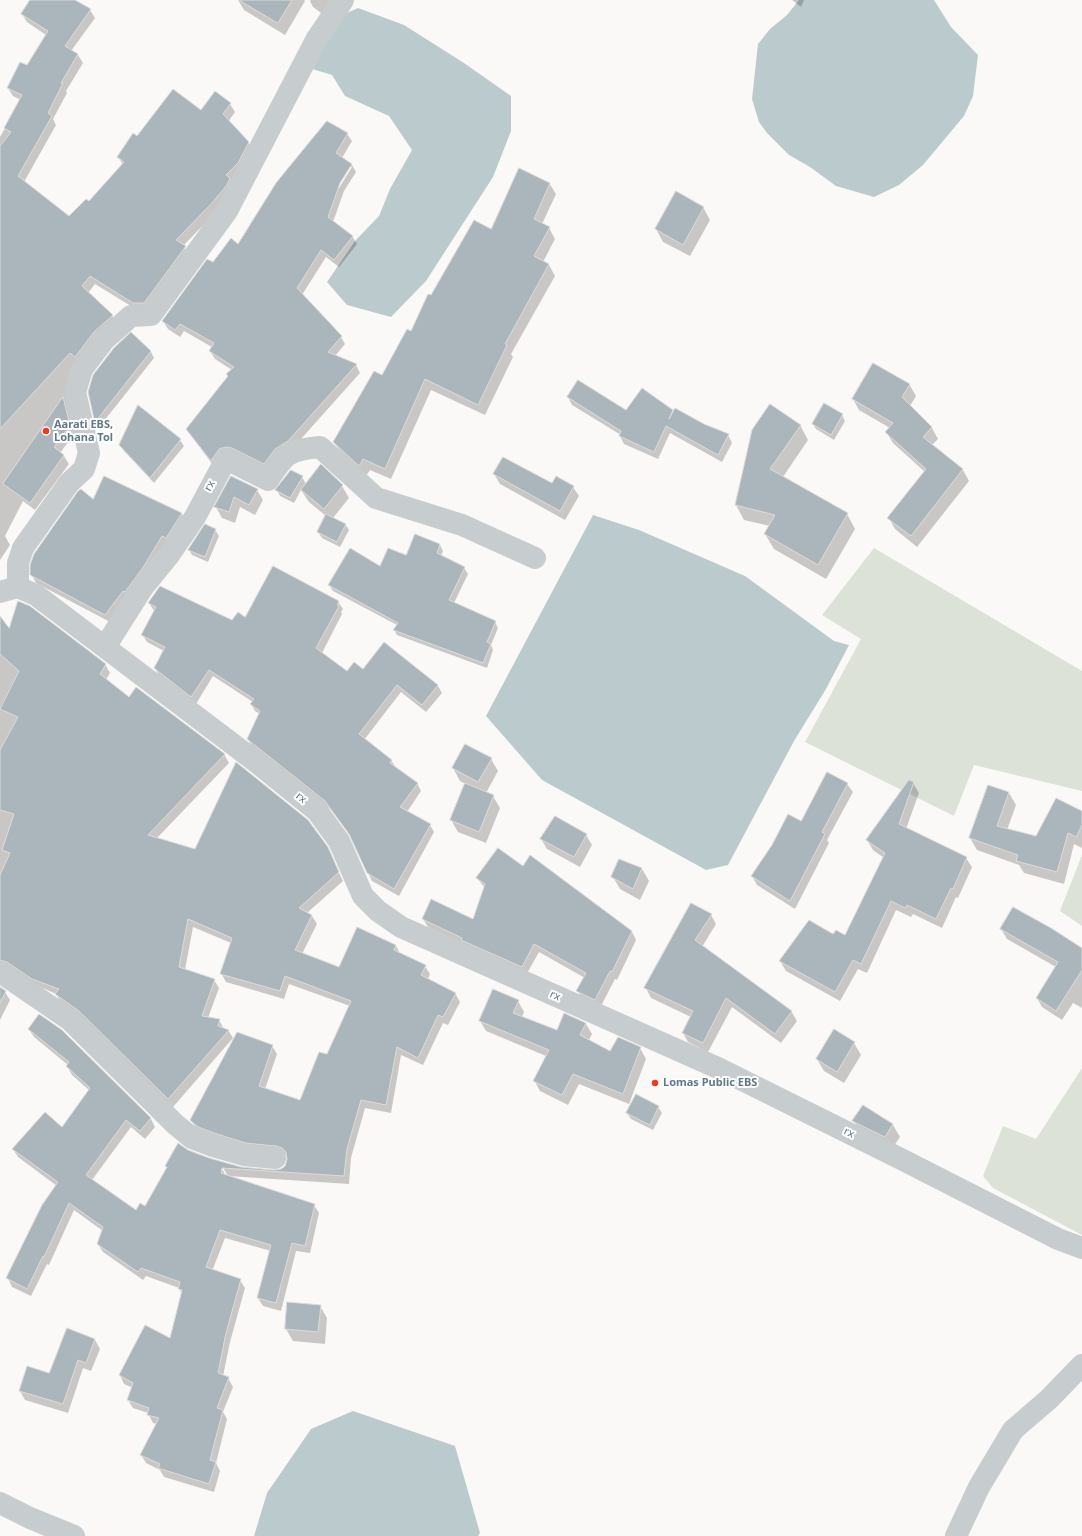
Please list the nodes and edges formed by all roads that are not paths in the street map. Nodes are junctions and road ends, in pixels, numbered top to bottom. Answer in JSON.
{"nodes":[{"id":1,"x":343,"y":0,"type":"edge"},
{"id":2,"x":535,"y":558,"type":"dead end"},
{"id":3,"x":9,"y":589,"type":"edge"},
{"id":4,"x":105,"y":647,"type":"junction"},
{"id":5,"x":0,"y":972,"type":"edge"},
{"id":6,"x":275,"y":1158,"type":"dead end"},
{"id":7,"x":1082,"y":1248,"type":"edge"},
{"id":8,"x":1082,"y":1365,"type":"edge"},
{"id":9,"x":0,"y":1503,"type":"edge"},
{"id":10,"x":74,"y":1536,"type":"edge"},
{"id":11,"x":956,"y":1536,"type":"edge"}],
"edges":[{"from":1,"to":3,"type":"street"},
{"from":2,"to":4,"type":"street","name":"rx"},
{"from":3,"to":4,"type":"street","name":"rx"},
{"from":4,"to":7,"type":"street","name":"rx"},
{"from":5,"to":6,"type":"street"},
{"from":8,"to":11,"type":"street"},
{"from":9,"to":10,"type":"street"}]}
